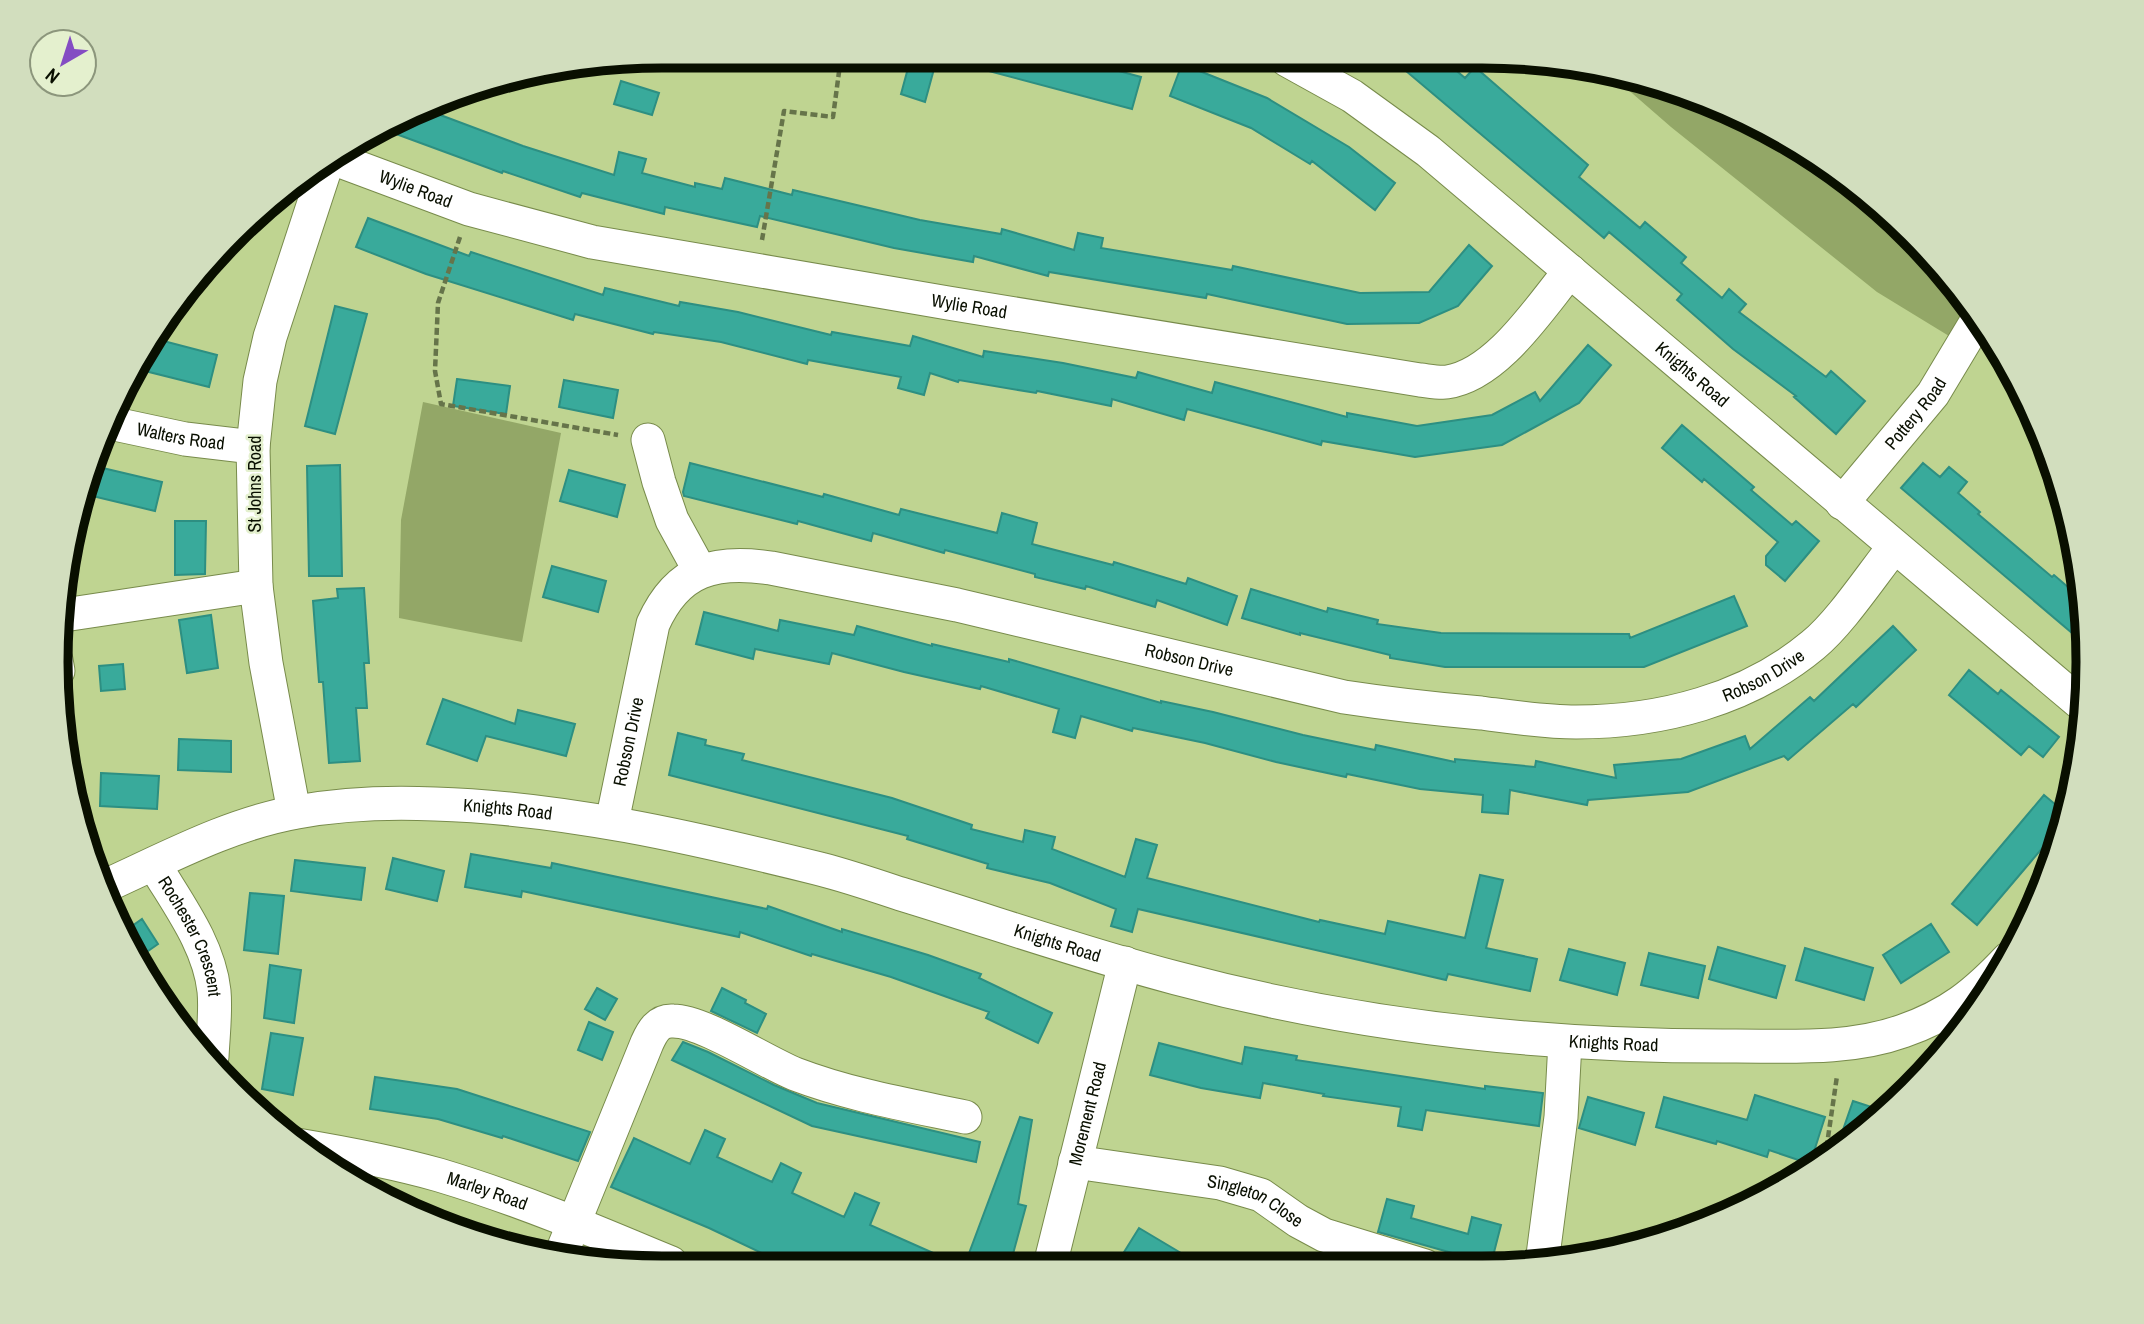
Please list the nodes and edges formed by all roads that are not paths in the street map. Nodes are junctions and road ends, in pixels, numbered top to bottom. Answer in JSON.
{"nodes":[{"id":1,"x":1301,"y":68,"type":"edge"},
{"id":2,"x":342,"y":162,"type":"edge"},
{"id":3,"x":323,"y":175,"type":"edge"},
{"id":4,"x":1570,"y":271,"type":"junction"},
{"id":5,"x":1973,"y":327,"type":"edge"},
{"id":6,"x":118,"y":425,"type":"edge"},
{"id":7,"x":648,"y":440,"type":"road end"},
{"id":8,"x":253,"y":447,"type":"junction"},
{"id":9,"x":1842,"y":503,"type":"junction"},
{"id":10,"x":1894,"y":547,"type":"junction"},
{"id":11,"x":700,"y":571,"type":"junction"},
{"id":12,"x":256,"y":586,"type":"junction"},
{"id":13,"x":71,"y":614,"type":"edge"},
{"id":14,"x":2074,"y":698,"type":"edge"},
{"id":15,"x":294,"y":812,"type":"junction"},
{"id":16,"x":612,"y":822,"type":"junction"},
{"id":17,"x":154,"y":864,"type":"junction"},
{"id":18,"x":111,"y":883,"type":"edge"},
{"id":19,"x":1125,"y":963,"type":"junction"},
{"id":20,"x":1970,"y":1000,"type":"edge"},
{"id":21,"x":1565,"y":1042,"type":"junction"},
{"id":22,"x":212,"y":1049,"type":"edge"},
{"id":23,"x":965,"y":1117,"type":"dead end"},
{"id":24,"x":325,"y":1151,"type":"edge"},
{"id":25,"x":1075,"y":1162,"type":"junction"},
{"id":26,"x":574,"y":1223,"type":"junction"},
{"id":27,"x":564,"y":1247,"type":"edge"},
{"id":28,"x":1543,"y":1252,"type":"edge"},
{"id":29,"x":653,"y":1256,"type":"edge"},
{"id":30,"x":1053,"y":1256,"type":"edge"},
{"id":31,"x":1392,"y":1256,"type":"edge"}],
"edges":[{"from":1,"to":4,"type":"street","name":"Knights Road"},
{"from":2,"to":4,"type":"street","name":"Wylie Road"},
{"from":3,"to":8,"type":"street","name":"St Johns Road"},
{"from":4,"to":9,"type":"street","name":"Knights Road"},
{"from":5,"to":9,"type":"street","name":"Pottery Road"},
{"from":6,"to":8,"type":"street","name":"Walters Road"},
{"from":7,"to":11,"type":"street"},
{"from":8,"to":12,"type":"street","name":"St Johns Road"},
{"from":9,"to":10,"type":"street","name":"Knights Road"},
{"from":10,"to":11,"type":"street","name":"Robson Drive"},
{"from":10,"to":14,"type":"street","name":"Knights Road"},
{"from":11,"to":16,"type":"street","name":"Robson Drive"},
{"from":12,"to":13,"type":"street"},
{"from":12,"to":15,"type":"street","name":"St Johns Road"},
{"from":15,"to":16,"type":"street","name":"Knights Road"},
{"from":15,"to":17,"type":"street","name":"Knights Road"},
{"from":16,"to":19,"type":"street","name":"Knights Road"},
{"from":17,"to":18,"type":"street","name":"Knights Road"},
{"from":17,"to":22,"type":"street","name":"Rochester Crescent"},
{"from":19,"to":21,"type":"street","name":"Knights Road"},
{"from":19,"to":25,"type":"street","name":"Morement Road"},
{"from":20,"to":21,"type":"street","name":"Knights Road"},
{"from":21,"to":28,"type":"street"},
{"from":23,"to":26,"type":"street"},
{"from":24,"to":26,"type":"street","name":"Marley Road"},
{"from":25,"to":30,"type":"street","name":"Morement Road"},
{"from":25,"to":31,"type":"street","name":"Singleton Close"},
{"from":26,"to":27,"type":"street"},
{"from":26,"to":29,"type":"street","name":"Marley Road"}]}
